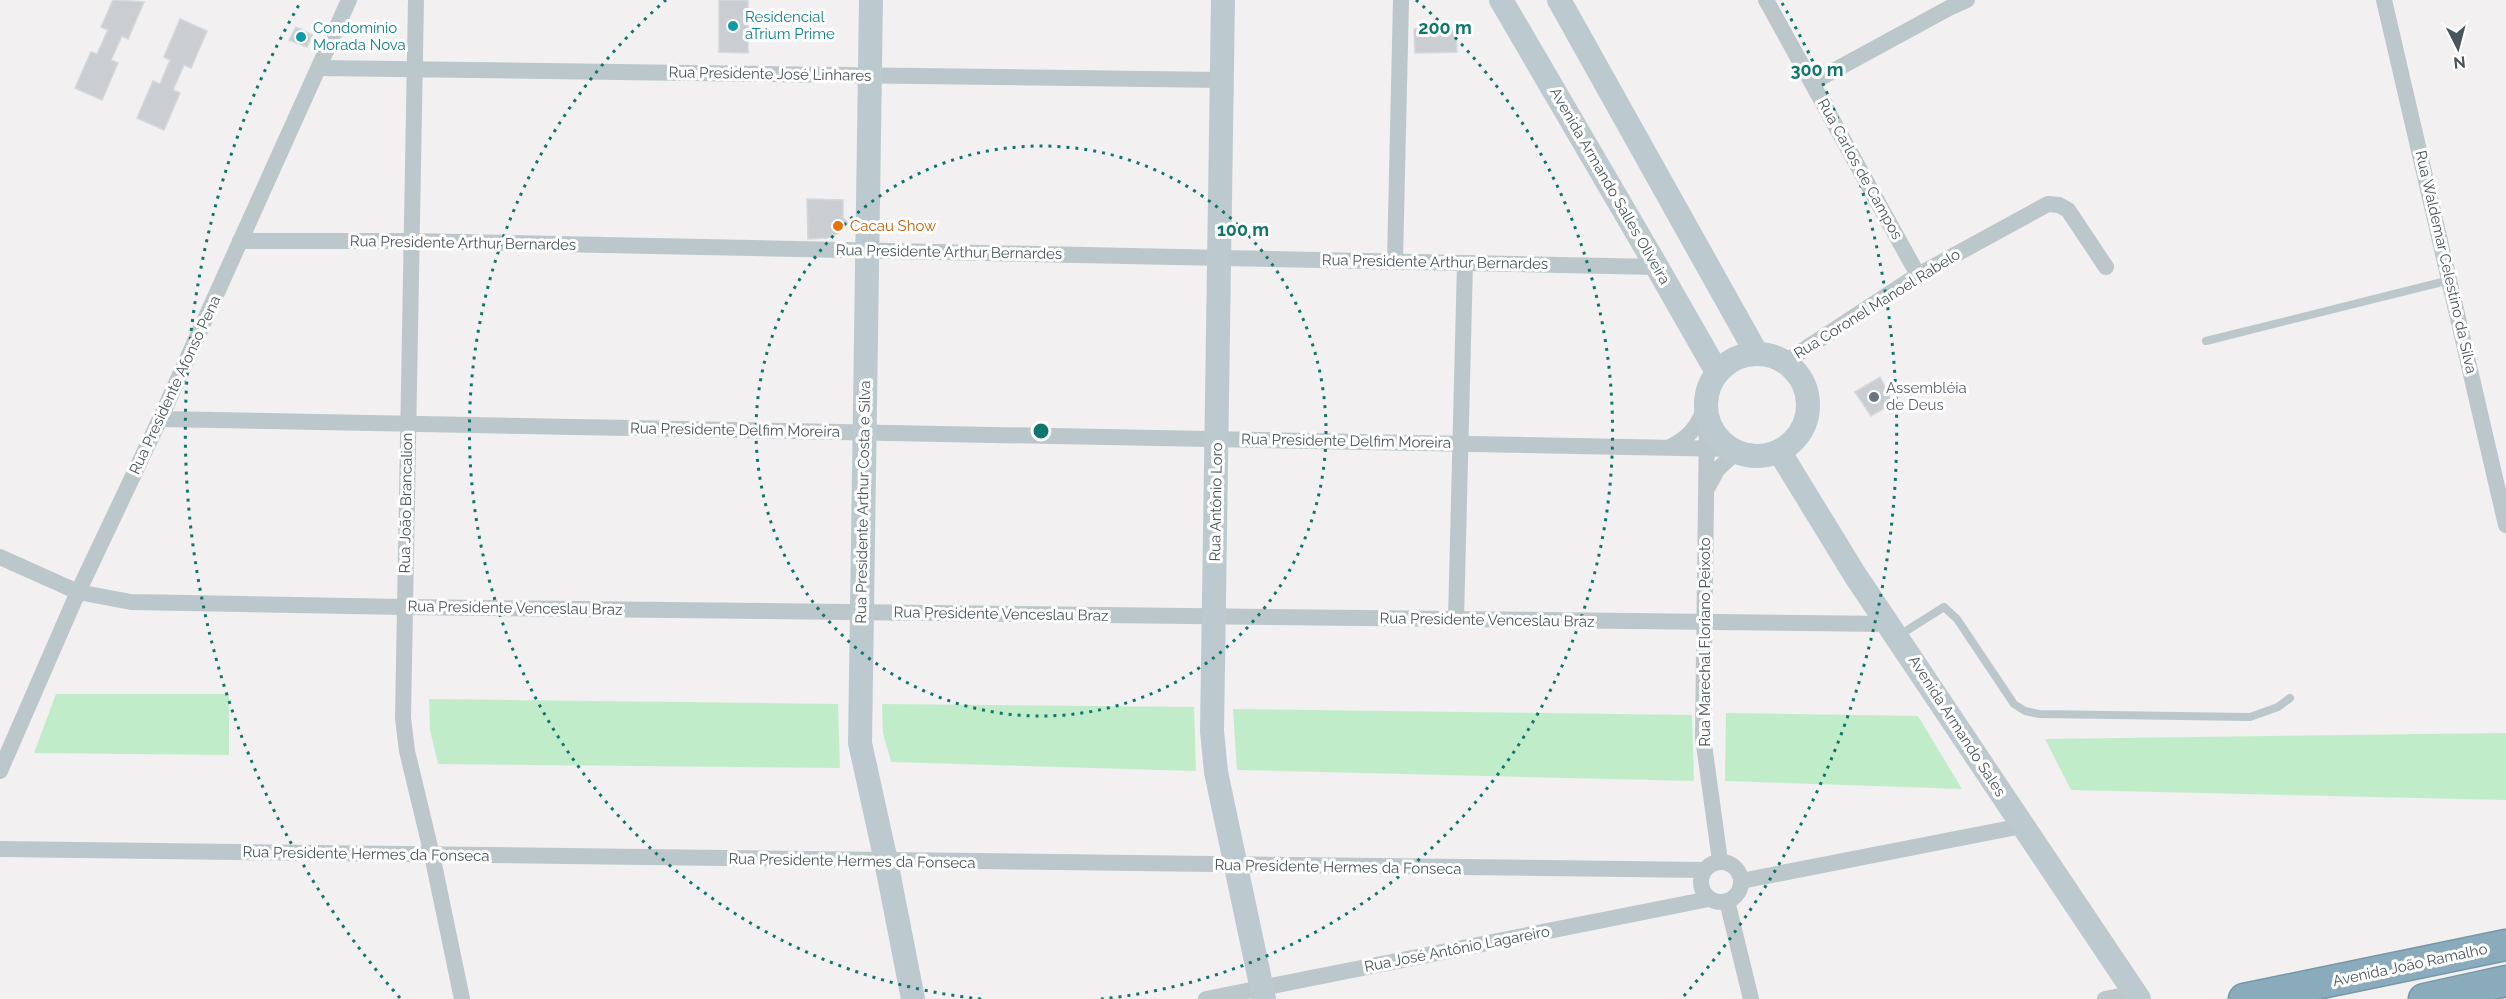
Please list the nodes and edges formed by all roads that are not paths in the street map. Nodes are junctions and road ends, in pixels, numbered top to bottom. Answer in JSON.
{"nodes":[{"id":1,"x":349,"y":0,"type":"edge"},
{"id":2,"x":416,"y":0,"type":"edge"},
{"id":3,"x":871,"y":0,"type":"edge"},
{"id":4,"x":1223,"y":0,"type":"edge"},
{"id":5,"x":1401,"y":0,"type":"edge"},
{"id":6,"x":1501,"y":0,"type":"edge"},
{"id":7,"x":1559,"y":0,"type":"edge"},
{"id":8,"x":1766,"y":0,"type":"edge"},
{"id":9,"x":1968,"y":0,"type":"edge"},
{"id":10,"x":2384,"y":0,"type":"edge"},
{"id":11,"x":319,"y":68,"type":"junction"},
{"id":12,"x":414,"y":69,"type":"junction"},
{"id":13,"x":870,"y":76,"type":"junction"},
{"id":14,"x":1222,"y":80,"type":"junction"},
{"id":15,"x":1813,"y":82,"type":"junction"},
{"id":16,"x":240,"y":241,"type":"junction"},
{"id":17,"x":411,"y":241,"type":"junction"},
{"id":18,"x":867,"y":250,"type":"junction"},
{"id":19,"x":1219,"y":258,"type":"junction"},
{"id":20,"x":1395,"y":261,"type":"junction"},
{"id":21,"x":1465,"y":262,"type":"junction"},
{"id":22,"x":1657,"y":267,"type":"junction"},
{"id":23,"x":2106,"y":267,"type":"dead end"},
{"id":24,"x":1918,"y":275,"type":"junction"},
{"id":25,"x":2451,"y":280,"type":"junction"},
{"id":26,"x":2206,"y":341,"type":"dead end"},
{"id":27,"x":1757,"y":354,"type":"junction"},
{"id":28,"x":1785,"y":362,"type":"junction"},
{"id":29,"x":1716,"y":372,"type":"junction"},
{"id":30,"x":1706,"y":413,"type":"junction"},
{"id":31,"x":160,"y":419,"type":"junction"},
{"id":32,"x":408,"y":424,"type":"junction"},
{"id":33,"x":864,"y":432,"type":"junction"},
{"id":34,"x":1216,"y":439,"type":"junction"},
{"id":35,"x":1461,"y":444,"type":"junction"},
{"id":36,"x":1669,"y":447,"type":"junction"},
{"id":37,"x":1724,"y":450,"type":"junction"},
{"id":38,"x":1779,"y":451,"type":"junction"},
{"id":39,"x":1706,"y":493,"type":"junction"},
{"id":40,"x":2506,"y":525,"type":"edge"},
{"id":41,"x":0,"y":557,"type":"edge"},
{"id":42,"x":78,"y":592,"type":"junction"},
{"id":43,"x":404,"y":607,"type":"junction"},
{"id":44,"x":861,"y":612,"type":"junction"},
{"id":45,"x":1214,"y":616,"type":"junction"},
{"id":46,"x":1456,"y":620,"type":"junction"},
{"id":47,"x":1704,"y":622,"type":"junction"},
{"id":48,"x":1894,"y":631,"type":"junction"},
{"id":49,"x":2290,"y":698,"type":"dead end"},
{"id":50,"x":0,"y":771,"type":"edge"},
{"id":51,"x":2022,"y":826,"type":"junction"},
{"id":52,"x":0,"y":849,"type":"edge"},
{"id":53,"x":432,"y":855,"type":"junction"},
{"id":54,"x":886,"y":861,"type":"junction"},
{"id":55,"x":1720,"y":861,"type":"junction"},
{"id":56,"x":1235,"y":866,"type":"junction"},
{"id":57,"x":1704,"y":870,"type":"junction"},
{"id":58,"x":1741,"y":881,"type":"junction"},
{"id":59,"x":1709,"y":899,"type":"junction"},
{"id":60,"x":1727,"y":902,"type":"junction"},
{"id":61,"x":2506,"y":945,"type":"edge"},
{"id":62,"x":2506,"y":981,"type":"edge"},
{"id":63,"x":1262,"y":993,"type":"edge"},
{"id":64,"x":2457,"y":995,"type":"edge"},
{"id":65,"x":2137,"y":996,"type":"edge"},
{"id":66,"x":462,"y":999,"type":"edge"},
{"id":67,"x":914,"y":999,"type":"edge"},
{"id":68,"x":1206,"y":999,"type":"edge"},
{"id":69,"x":1751,"y":999,"type":"edge"},
{"id":70,"x":2105,"y":999,"type":"edge"},
{"id":71,"x":2244,"y":999,"type":"edge"},
{"id":72,"x":2424,"y":999,"type":"edge"}],
"edges":[{"from":1,"to":11,"type":"street","name":"Rua Presidente Afonso Pena"},
{"from":2,"to":12,"type":"street","name":"Rua João Brancalion"},
{"from":3,"to":13,"type":"street","name":"Rua Presidente Arthur Costa e Silva"},
{"from":4,"to":14,"type":"street","name":"Rua Antônio Loro"},
{"from":5,"to":20,"type":"street"},
{"from":6,"to":22,"type":"street","name":"Avenida Armando Salles Oliveira"},
{"from":7,"to":27,"type":"street"},
{"from":8,"to":15,"type":"street","name":"Rua Carlos de Campos"},
{"from":9,"to":15,"type":"street"},
{"from":10,"to":25,"type":"street","name":"Rua Waldemar Celestino da Silva"},
{"from":11,"to":12,"type":"street","name":"Rua Presidente José Linhares"},
{"from":11,"to":16,"type":"street","name":"Rua Presidente Afonso Pena"},
{"from":12,"to":13,"type":"street","name":"Rua Presidente José Linhares"},
{"from":12,"to":17,"type":"street","name":"Rua João Brancalion"},
{"from":13,"to":14,"type":"street","name":"Rua Presidente José Linhares"},
{"from":13,"to":18,"type":"street","name":"Rua Presidente Arthur Costa e Silva"},
{"from":14,"to":19,"type":"street","name":"Rua Antônio Loro"},
{"from":15,"to":24,"type":"street","name":"Rua Carlos de Campos"},
{"from":16,"to":17,"type":"street","name":"Rua Presidente Arthur Bernardes"},
{"from":16,"to":31,"type":"street","name":"Rua Presidente Afonso Pena"},
{"from":17,"to":18,"type":"street","name":"Rua Presidente Arthur Bernardes"},
{"from":17,"to":32,"type":"street","name":"Rua João Brancalion"},
{"from":18,"to":19,"type":"street","name":"Rua Presidente Arthur Bernardes"},
{"from":18,"to":33,"type":"street","name":"Rua Presidente Arthur Costa e Silva"},
{"from":19,"to":20,"type":"street","name":"Rua Presidente Arthur Bernardes"},
{"from":19,"to":34,"type":"street","name":"Rua Antônio Loro"},
{"from":20,"to":21,"type":"street","name":"Rua Presidente Arthur Bernardes"},
{"from":21,"to":22,"type":"street","name":"Rua Presidente Arthur Bernardes"},
{"from":21,"to":35,"type":"street"},
{"from":22,"to":29,"type":"street","name":"Avenida Armando Salles Oliveira"},
{"from":23,"to":24,"type":"street","name":"Rua Coronel Manoel Rabelo"},
{"from":24,"to":28,"type":"street","name":"Rua Coronel Manoel Rabelo"},
{"from":25,"to":26,"type":"lane"},
{"from":25,"to":40,"type":"street","name":"Rua Waldemar Celestino da Silva"},
{"from":27,"to":28,"type":"street"},
{"from":27,"to":29,"type":"street"},
{"from":28,"to":38,"type":"street"},
{"from":29,"to":30,"type":"street"},
{"from":30,"to":36,"type":"street"},
{"from":30,"to":37,"type":"street"},
{"from":31,"to":32,"type":"street","name":"Rua Presidente Delfim Moreira"},
{"from":31,"to":42,"type":"street","name":"Rua Presidente Afonso Pena"},
{"from":32,"to":33,"type":"street","name":"Rua Presidente Delfim Moreira"},
{"from":32,"to":43,"type":"street","name":"Rua João Brancalion"},
{"from":33,"to":34,"type":"street","name":"Rua Presidente Delfim Moreira"},
{"from":33,"to":44,"type":"street","name":"Rua Presidente Arthur Costa e Silva"},
{"from":34,"to":35,"type":"street","name":"Rua Presidente Delfim Moreira"},
{"from":34,"to":45,"type":"street","name":"Rua Antônio Loro"},
{"from":35,"to":36,"type":"street","name":"Rua Presidente Delfim Moreira"},
{"from":35,"to":46,"type":"street"},
{"from":36,"to":37,"type":"street","name":"Rua Presidente Delfim Moreira"},
{"from":37,"to":38,"type":"street"},
{"from":37,"to":39,"type":"street","name":"Rua Marechal Floriano Peixoto"},
{"from":37,"to":39,"type":"street","name":"Rua Marechal Floriano Peixoto"},
{"from":38,"to":48,"type":"street","name":"Avenida Armando Sales"},
{"from":39,"to":47,"type":"street","name":"Rua Marechal Floriano Peixoto"},
{"from":41,"to":42,"type":"street","name":"Rua Presidente Venceslau Braz"},
{"from":42,"to":43,"type":"street","name":"Rua Presidente Venceslau Braz"},
{"from":42,"to":50,"type":"street","name":"Rua Presidente Afonso Pena"},
{"from":43,"to":44,"type":"street","name":"Rua Presidente Venceslau Braz"},
{"from":43,"to":53,"type":"street","name":"Rua João Brancalion"},
{"from":44,"to":45,"type":"street","name":"Rua Presidente Venceslau Braz"},
{"from":44,"to":54,"type":"street","name":"Rua Presidente Arthur Costa e Silva"},
{"from":45,"to":46,"type":"street","name":"Rua Presidente Venceslau Braz"},
{"from":45,"to":56,"type":"street","name":"Rua Antônio Loro"},
{"from":46,"to":47,"type":"street","name":"Rua Presidente Venceslau Braz"},
{"from":47,"to":48,"type":"street","name":"Rua Presidente Venceslau Braz"},
{"from":47,"to":55,"type":"street","name":"Rua Marechal Floriano Peixoto"},
{"from":48,"to":49,"type":"lane"},
{"from":48,"to":51,"type":"street","name":"Avenida Armando Sales"},
{"from":51,"to":58,"type":"street"},
{"from":51,"to":65,"type":"street","name":"Avenida Armando Sales"},
{"from":52,"to":53,"type":"street","name":"Rua Presidente Hermes da Fonseca"},
{"from":53,"to":54,"type":"street","name":"Rua Presidente Hermes da Fonseca"},
{"from":53,"to":66,"type":"street","name":"Rua João Brancalion"},
{"from":54,"to":56,"type":"street","name":"Rua Presidente Hermes da Fonseca"},
{"from":54,"to":67,"type":"street","name":"Rua Presidente Arthur Costa e Silva"},
{"from":55,"to":57,"type":"street"},
{"from":55,"to":58,"type":"street"},
{"from":56,"to":57,"type":"street","name":"Rua Presidente Hermes da Fonseca"},
{"from":56,"to":63,"type":"street","name":"Rua Antônio Loro"},
{"from":57,"to":59,"type":"street"},
{"from":58,"to":60,"type":"street"},
{"from":59,"to":60,"type":"street"},
{"from":59,"to":63,"type":"street","name":"Rua José Antônio Lagareiro"},
{"from":60,"to":69,"type":"street"},
{"from":61,"to":71,"type":"highway","name":"Avenida João Ramalho"},
{"from":62,"to":64,"type":"highway"},
{"from":63,"to":68,"type":"street","name":"Rua José Antônio Lagareiro"},
{"from":64,"to":72,"type":"highway"},
{"from":65,"to":70,"type":"street"}]}
